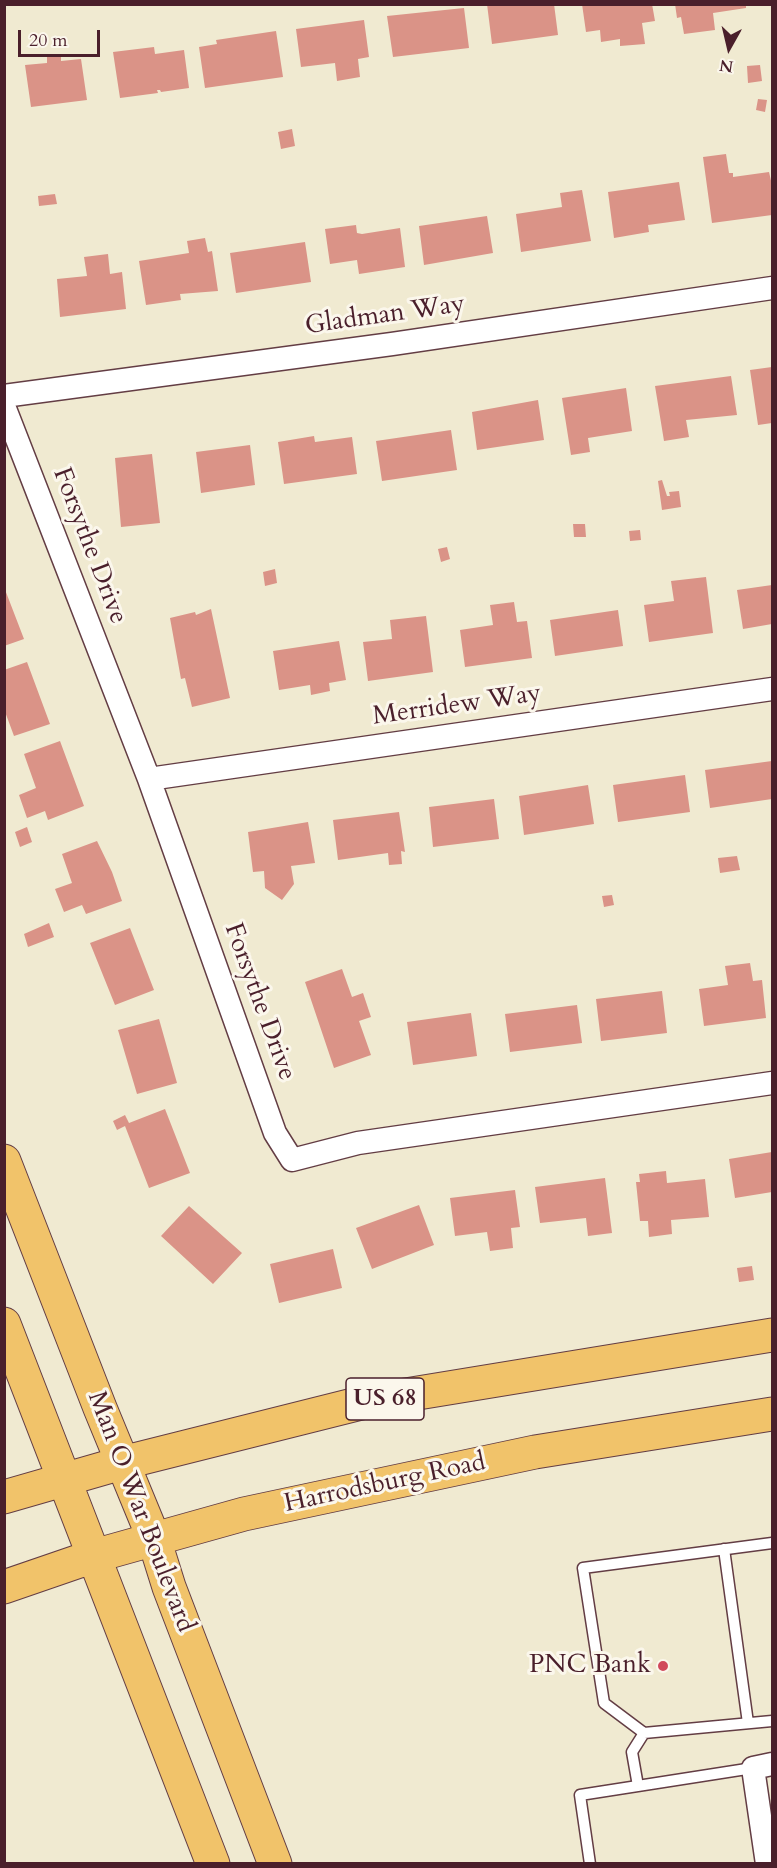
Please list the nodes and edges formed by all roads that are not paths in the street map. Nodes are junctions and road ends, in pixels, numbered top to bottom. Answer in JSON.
{"nodes":[{"id":1,"x":772,"y":288,"type":"edge"},
{"id":2,"x":4,"y":396,"type":"edge"},
{"id":3,"x":4,"y":406,"type":"edge"},
{"id":4,"x":772,"y":689,"type":"edge"},
{"id":5,"x":149,"y":779,"type":"junction"},
{"id":6,"x":772,"y":1083,"type":"edge"},
{"id":7,"x":4,"y":1161,"type":"edge"},
{"id":8,"x":4,"y":1324,"type":"edge"},
{"id":9,"x":772,"y":1335,"type":"edge"},
{"id":10,"x":772,"y":1414,"type":"edge"},
{"id":11,"x":122,"y":1463,"type":"junction"},
{"id":12,"x":63,"y":1480,"type":"junction"},
{"id":13,"x":4,"y":1497,"type":"edge"},
{"id":14,"x":154,"y":1539,"type":"junction"},
{"id":15,"x":772,"y":1543,"type":"edge"},
{"id":16,"x":724,"y":1549,"type":"junction"},
{"id":17,"x":94,"y":1556,"type":"junction"},
{"id":18,"x":4,"y":1587,"type":"edge"},
{"id":19,"x":772,"y":1721,"type":"edge"},
{"id":20,"x":748,"y":1723,"type":"junction"},
{"id":21,"x":644,"y":1733,"type":"junction"},
{"id":22,"x":763,"y":1766,"type":"edge"},
{"id":23,"x":638,"y":1786,"type":"junction"},
{"id":24,"x":768,"y":1850,"type":"edge"},
{"id":25,"x":213,"y":1863,"type":"edge"},
{"id":26,"x":275,"y":1863,"type":"edge"},
{"id":27,"x":590,"y":1863,"type":"edge"}],
"edges":[{"from":1,"to":2,"type":"street","name":"Gladman Way"},
{"from":3,"to":5,"type":"street","name":"Forsythe Drive"},
{"from":4,"to":5,"type":"street","name":"Merridew Way"},
{"from":5,"to":6,"type":"street","name":"Forsythe Drive"},
{"from":7,"to":11,"type":"main road","name":"Man O War Boulevard"},
{"from":8,"to":12,"type":"main road"},
{"from":9,"to":11,"type":"main road","number":"US 68"},
{"from":10,"to":14,"type":"main road","name":"Harrodsburg Road"},
{"from":11,"to":12,"type":"main road","number":"US 68"},
{"from":11,"to":14,"type":"main road","name":"Man O War Boulevard"},
{"from":12,"to":13,"type":"main road","number":"US 68"},
{"from":12,"to":17,"type":"main road"},
{"from":14,"to":17,"type":"main road","name":"Harrodsburg Road"},
{"from":14,"to":26,"type":"main road","name":"Man O War Boulevard"},
{"from":15,"to":16,"type":"lane"},
{"from":16,"to":20,"type":"lane"},
{"from":16,"to":21,"type":"lane"},
{"from":17,"to":18,"type":"main road","name":"Harrodsburg Road"},
{"from":17,"to":25,"type":"main road"},
{"from":19,"to":20,"type":"lane"},
{"from":20,"to":21,"type":"lane"},
{"from":21,"to":23,"type":"lane"},
{"from":22,"to":23,"type":"lane"},
{"from":22,"to":24,"type":"street"},
{"from":23,"to":27,"type":"lane"}]}
